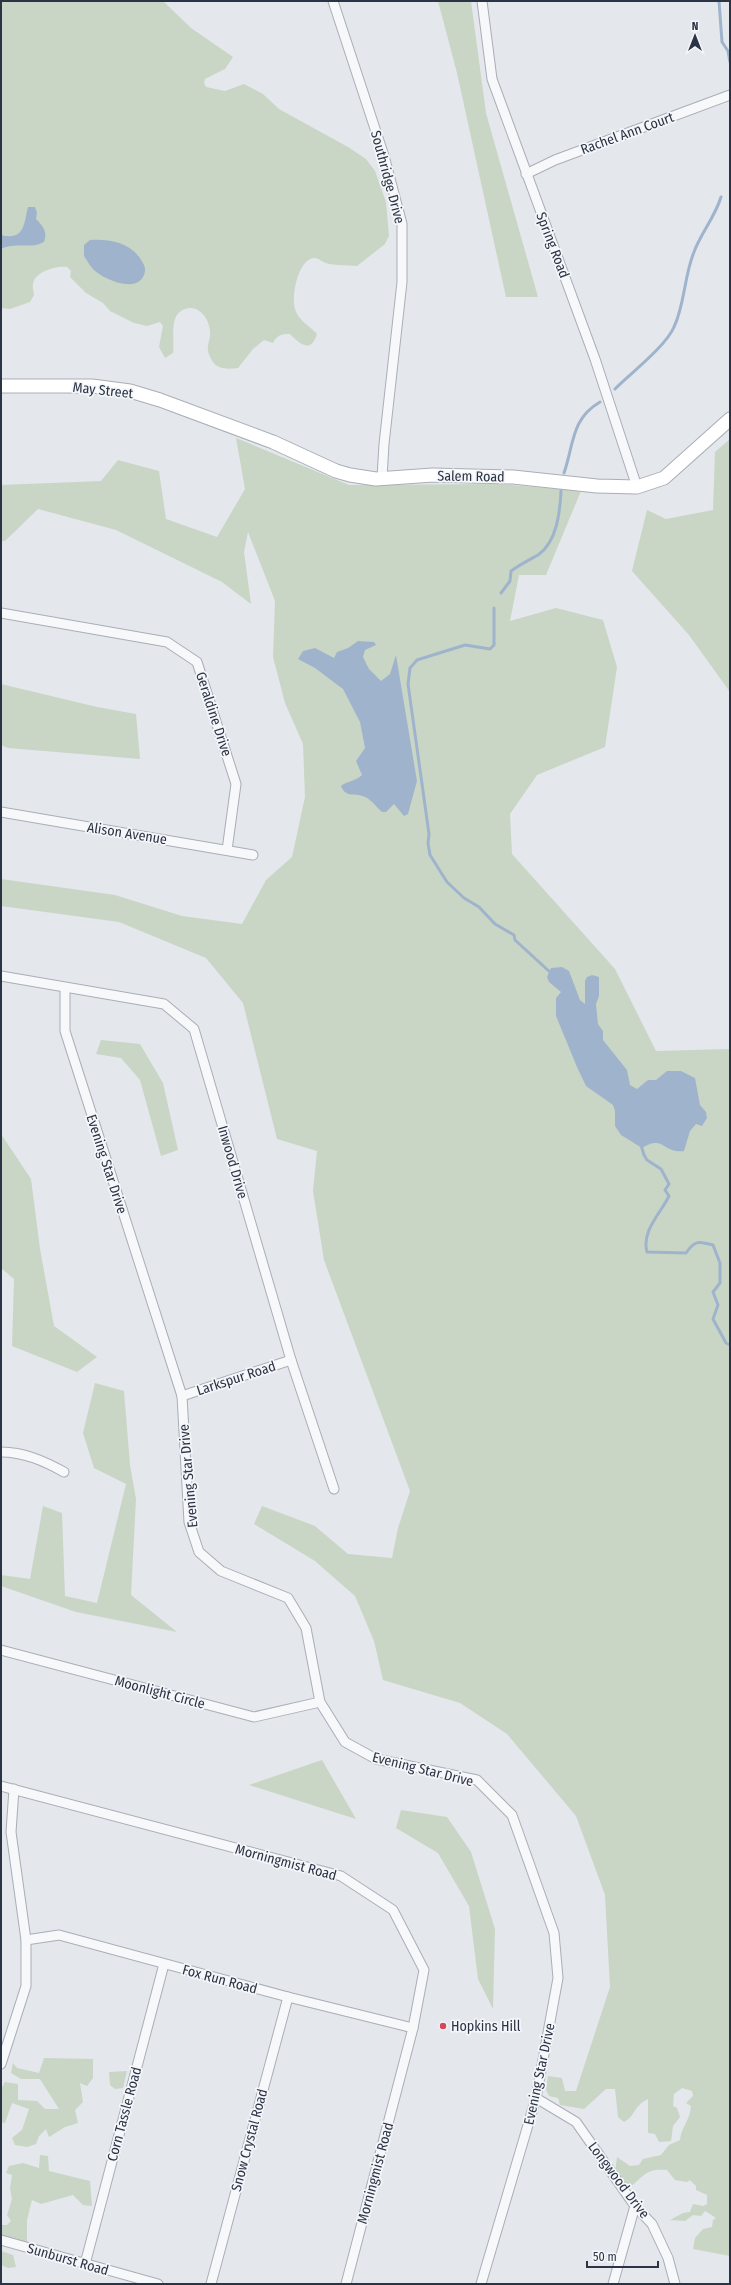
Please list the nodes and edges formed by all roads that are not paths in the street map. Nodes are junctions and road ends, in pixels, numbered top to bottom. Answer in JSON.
{"nodes":[{"id":1,"x":333,"y":1,"type":"edge"},
{"id":2,"x":482,"y":1,"type":"edge"},
{"id":3,"x":730,"y":94,"type":"edge"},
{"id":4,"x":526,"y":174,"type":"junction"},
{"id":5,"x":1,"y":386,"type":"edge"},
{"id":6,"x":201,"y":415,"type":"joint"},
{"id":7,"x":730,"y":419,"type":"edge"},
{"id":8,"x":382,"y":478,"type":"junction"},
{"id":9,"x":637,"y":487,"type":"junction"},
{"id":10,"x":1,"y":613,"type":"edge"},
{"id":11,"x":1,"y":812,"type":"edge"},
{"id":12,"x":227,"y":850,"type":"junction"},
{"id":13,"x":253,"y":855,"type":"dead end"},
{"id":14,"x":1,"y":976,"type":"edge"},
{"id":15,"x":65,"y":988,"type":"junction"},
{"id":16,"x":291,"y":1360,"type":"junction"},
{"id":17,"x":182,"y":1396,"type":"junction"},
{"id":18,"x":1,"y":1452,"type":"edge"},
{"id":19,"x":64,"y":1472,"type":"dead end"},
{"id":20,"x":334,"y":1489,"type":"dead end"},
{"id":21,"x":1,"y":1650,"type":"edge"},
{"id":22,"x":320,"y":1702,"type":"junction"},
{"id":23,"x":1,"y":1786,"type":"edge"},
{"id":24,"x":14,"y":1789,"type":"junction"},
{"id":25,"x":26,"y":1940,"type":"junction"},
{"id":26,"x":164,"y":1964,"type":"junction"},
{"id":27,"x":288,"y":1997,"type":"junction"},
{"id":28,"x":413,"y":2028,"type":"junction"},
{"id":29,"x":5,"y":2033,"type":"edge"},
{"id":30,"x":1,"y":2064,"type":"edge"},
{"id":31,"x":536,"y":2098,"type":"junction"},
{"id":32,"x":635,"y":2206,"type":"junction"},
{"id":33,"x":1,"y":2240,"type":"edge"},
{"id":34,"x":85,"y":2264,"type":"junction"},
{"id":35,"x":158,"y":2284,"type":"edge"},
{"id":36,"x":211,"y":2284,"type":"edge"},
{"id":37,"x":346,"y":2284,"type":"edge"},
{"id":38,"x":481,"y":2284,"type":"edge"},
{"id":39,"x":613,"y":2284,"type":"edge"},
{"id":40,"x":675,"y":2284,"type":"edge"}],
"edges":[{"from":1,"to":8,"type":"street","name":"Southridge Drive"},
{"from":2,"to":4,"type":"street","name":"Spring Road"},
{"from":3,"to":4,"type":"street","name":"Rachel Ann Court"},
{"from":4,"to":9,"type":"street","name":"Spring Road"},
{"from":5,"to":6,"type":"street","name":"May Street"},
{"from":6,"to":8,"type":"street","name":"Salem Road"},
{"from":7,"to":9,"type":"street","name":"Salem Road"},
{"from":8,"to":9,"type":"street","name":"Salem Road"},
{"from":10,"to":12,"type":"street","name":"Geraldine Drive"},
{"from":11,"to":12,"type":"street","name":"Alison Avenue"},
{"from":12,"to":13,"type":"street","name":"Alison Avenue"},
{"from":14,"to":15,"type":"street","name":"Inwood Drive"},
{"from":15,"to":16,"type":"street","name":"Inwood Drive"},
{"from":15,"to":17,"type":"street","name":"Evening Star Drive"},
{"from":16,"to":17,"type":"street","name":"Larkspur Road"},
{"from":16,"to":20,"type":"street","name":"Inwood Drive"},
{"from":17,"to":22,"type":"street","name":"Evening Star Drive"},
{"from":18,"to":19,"type":"street"},
{"from":21,"to":22,"type":"street","name":"Moonlight Circle"},
{"from":22,"to":31,"type":"street","name":"Evening Star Drive"},
{"from":23,"to":24,"type":"street","name":"Morningmist Road"},
{"from":24,"to":25,"type":"street"},
{"from":24,"to":28,"type":"street","name":"Morningmist Road"},
{"from":25,"to":26,"type":"street","name":"Fox Run Road"},
{"from":25,"to":29,"type":"street"},
{"from":26,"to":27,"type":"street","name":"Fox Run Road"},
{"from":26,"to":34,"type":"street","name":"Corn Tassle Road"},
{"from":27,"to":28,"type":"street","name":"Fox Run Road"},
{"from":27,"to":36,"type":"street","name":"Snow Crystal Road"},
{"from":28,"to":37,"type":"street","name":"Morningmist Road"},
{"from":29,"to":30,"type":"street"},
{"from":31,"to":32,"type":"street","name":"Longwood Drive"},
{"from":31,"to":38,"type":"street","name":"Evening Star Drive"},
{"from":32,"to":39,"type":"street"},
{"from":32,"to":40,"type":"street","name":"Longwood Drive"},
{"from":33,"to":34,"type":"street","name":"Sunburst Road"},
{"from":34,"to":35,"type":"street","name":"Sunburst Road"}]}
